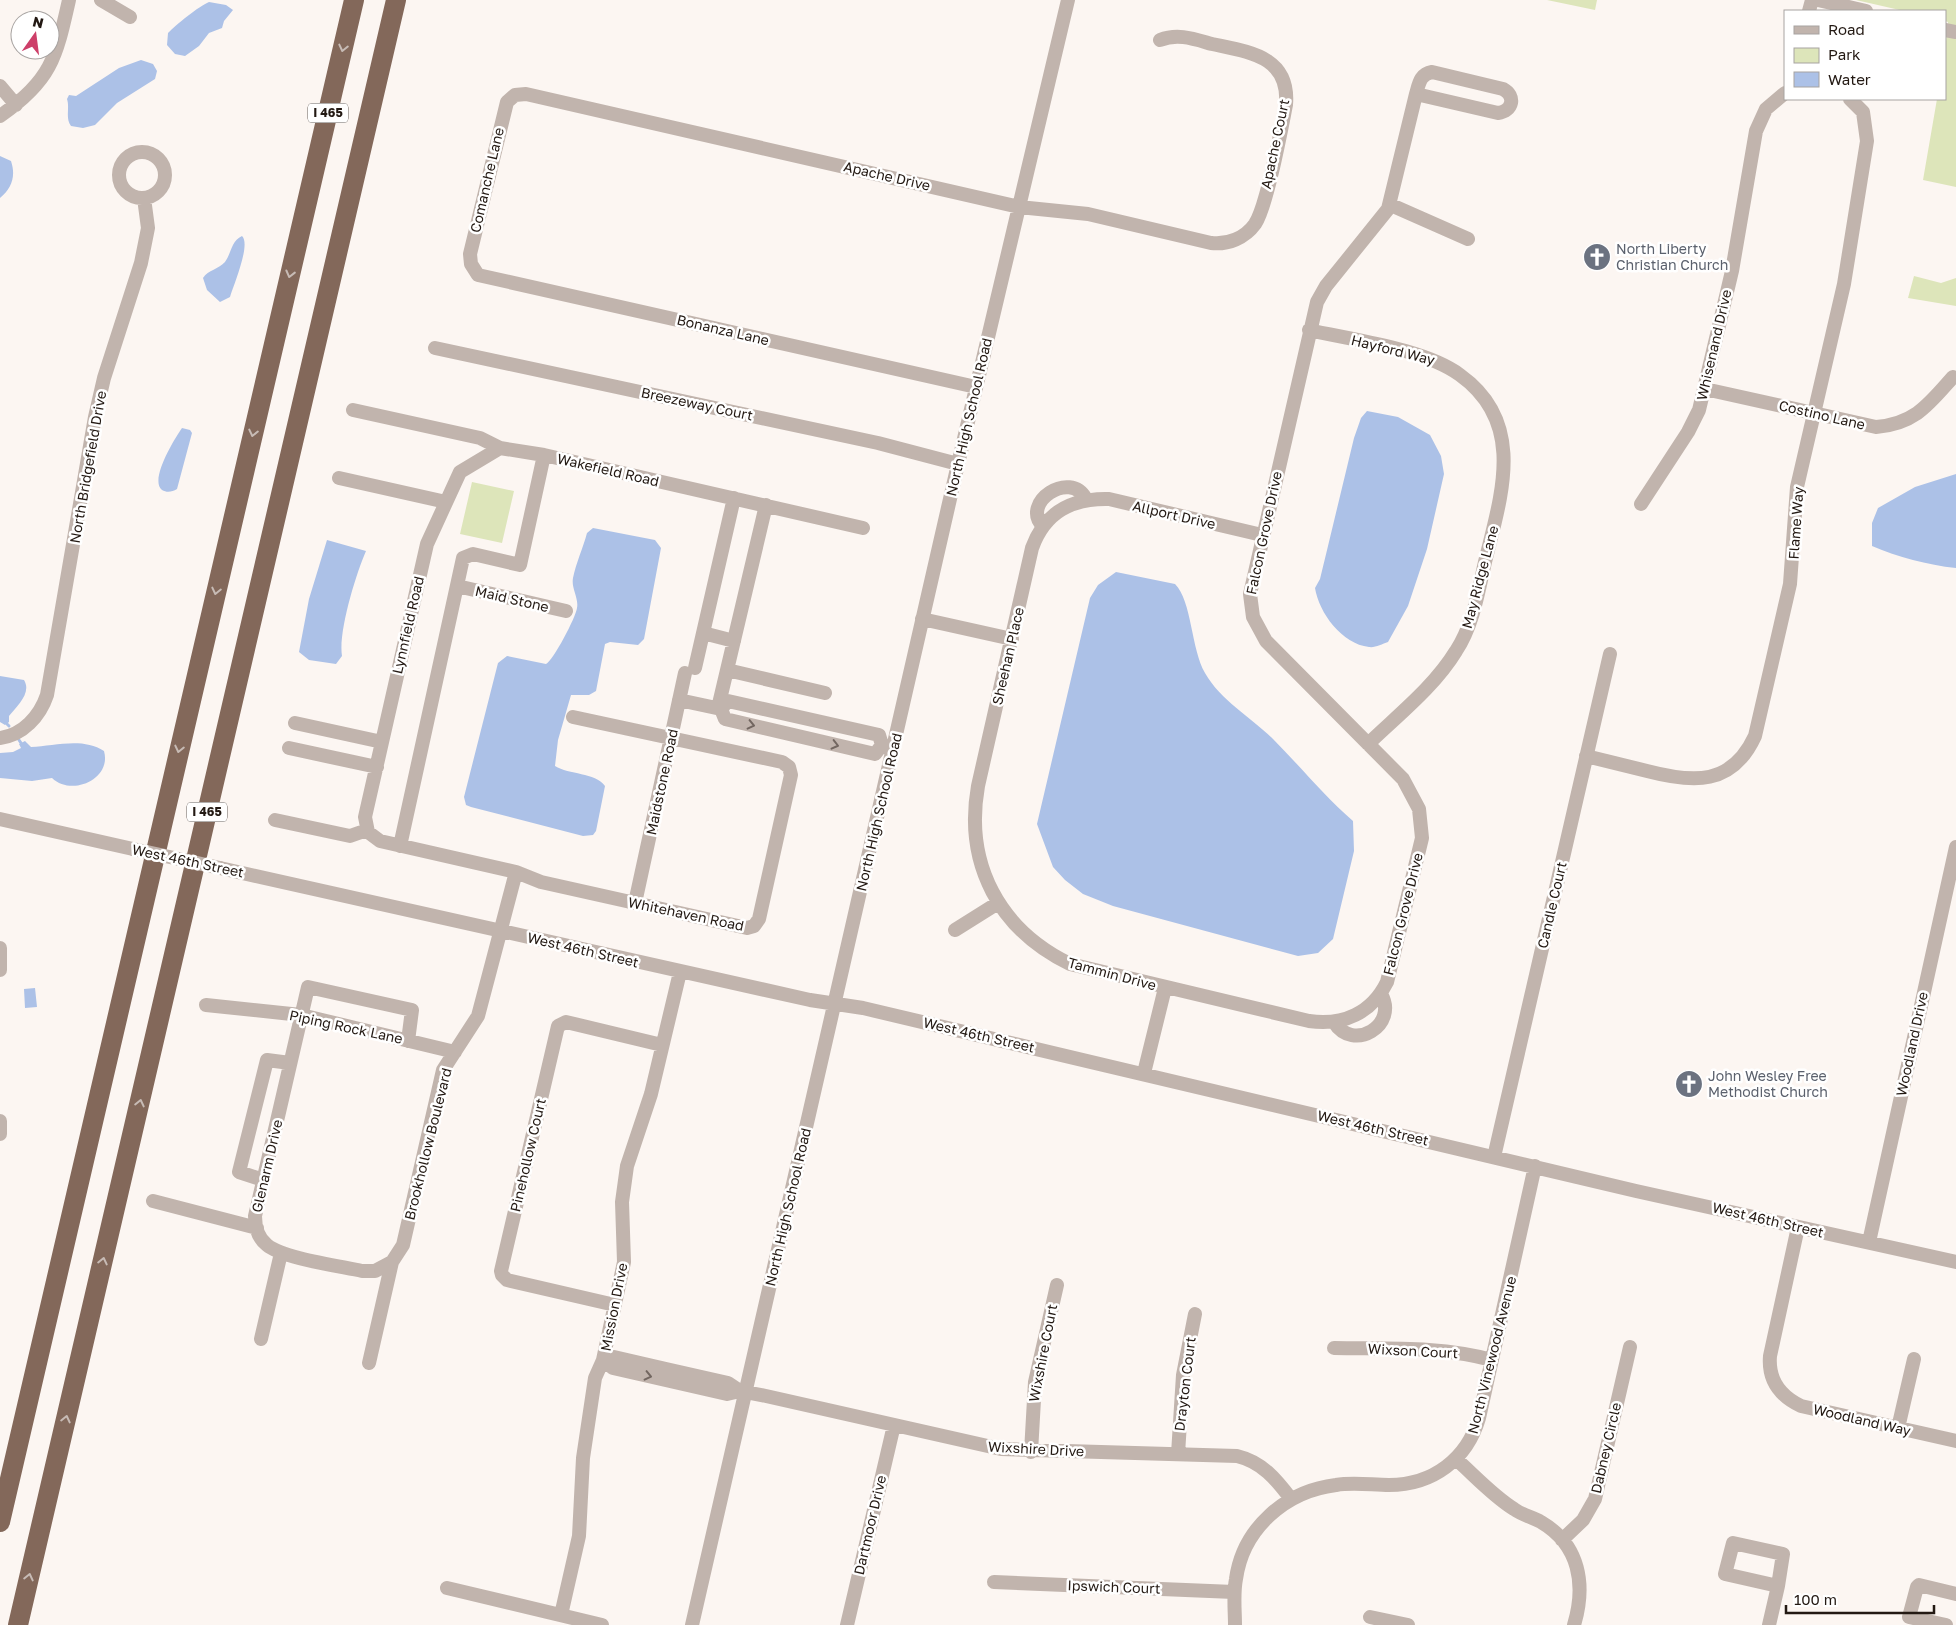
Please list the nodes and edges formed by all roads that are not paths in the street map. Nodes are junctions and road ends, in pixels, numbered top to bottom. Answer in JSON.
{"nodes":[{"id":1,"x":69,"y":0,"type":"edge"},
{"id":2,"x":101,"y":0,"type":"edge"},
{"id":3,"x":354,"y":0,"type":"edge"},
{"id":4,"x":396,"y":0,"type":"edge"},
{"id":5,"x":1068,"y":0,"type":"edge"},
{"id":6,"x":1818,"y":0,"type":"edge"},
{"id":7,"x":1862,"y":10,"type":"edge"},
{"id":8,"x":130,"y":17,"type":"dead end"},
{"id":9,"x":1160,"y":40,"type":"dead end"},
{"id":10,"x":0,"y":86,"type":"edge"},
{"id":11,"x":1416,"y":94,"type":"junction"},
{"id":12,"x":1784,"y":94,"type":"edge"},
{"id":13,"x":515,"y":95,"type":"joint"},
{"id":14,"x":1851,"y":100,"type":"edge"},
{"id":15,"x":16,"y":105,"type":"junction"},
{"id":16,"x":0,"y":116,"type":"edge"},
{"id":17,"x":144,"y":198,"type":"dead end"},
{"id":18,"x":1391,"y":204,"type":"junction"},
{"id":19,"x":1019,"y":206,"type":"junction"},
{"id":20,"x":1255,"y":224,"type":"joint"},
{"id":21,"x":1468,"y":239,"type":"dead end"},
{"id":22,"x":473,"y":269,"type":"joint"},
{"id":23,"x":1309,"y":330,"type":"junction"},
{"id":24,"x":435,"y":348,"type":"dead end"},
{"id":25,"x":1953,"y":377,"type":"dead end"},
{"id":26,"x":976,"y":387,"type":"junction"},
{"id":27,"x":1705,"y":389,"type":"junction"},
{"id":28,"x":1489,"y":406,"type":"joint"},
{"id":29,"x":353,"y":410,"type":"dead end"},
{"id":30,"x":1814,"y":414,"type":"junction"},
{"id":31,"x":500,"y":448,"type":"junction"},
{"id":32,"x":544,"y":455,"type":"junction"},
{"id":33,"x":958,"y":464,"type":"junction"},
{"id":34,"x":339,"y":478,"type":"dead end"},
{"id":35,"x":734,"y":498,"type":"junction"},
{"id":36,"x":1086,"y":499,"type":"junction"},
{"id":37,"x":446,"y":502,"type":"junction"},
{"id":38,"x":1640,"y":504,"type":"dead end"},
{"id":39,"x":1071,"y":505,"type":"joint"},
{"id":40,"x":766,"y":506,"type":"junction"},
{"id":41,"x":1043,"y":526,"type":"junction"},
{"id":42,"x":864,"y":528,"type":"dead end"},
{"id":43,"x":1262,"y":535,"type":"junction"},
{"id":44,"x":458,"y":586,"type":"junction"},
{"id":45,"x":566,"y":611,"type":"dead end"},
{"id":46,"x":922,"y":619,"type":"junction"},
{"id":47,"x":703,"y":633,"type":"junction"},
{"id":48,"x":1012,"y":639,"type":"junction"},
{"id":49,"x":734,"y":641,"type":"junction"},
{"id":50,"x":1610,"y":654,"type":"dead end"},
{"id":51,"x":727,"y":670,"type":"junction"},
{"id":52,"x":825,"y":693,"type":"dead end"},
{"id":53,"x":680,"y":700,"type":"junction"},
{"id":54,"x":719,"y":708,"type":"junction"},
{"id":55,"x":574,"y":717,"type":"dead end"},
{"id":56,"x":805,"y":719,"type":"junction"},
{"id":57,"x":295,"y":723,"type":"dead end"},
{"id":58,"x":801,"y":737,"type":"junction"},
{"id":59,"x":0,"y":738,"type":"edge"},
{"id":60,"x":672,"y":738,"type":"junction"},
{"id":61,"x":382,"y":742,"type":"junction"},
{"id":62,"x":1368,"y":744,"type":"junction"},
{"id":63,"x":888,"y":746,"type":"junction"},
{"id":64,"x":289,"y":748,"type":"dead end"},
{"id":65,"x":1586,"y":756,"type":"junction"},
{"id":66,"x":377,"y":766,"type":"junction"},
{"id":67,"x":978,"y":788,"type":"joint"},
{"id":68,"x":0,"y":819,"type":"edge"},
{"id":69,"x":275,"y":820,"type":"dead end"},
{"id":70,"x":367,"y":830,"type":"junction"},
{"id":71,"x":400,"y":846,"type":"junction"},
{"id":72,"x":1956,"y":847,"type":"edge"},
{"id":73,"x":516,"y":872,"type":"junction"},
{"id":74,"x":998,"y":903,"type":"junction"},
{"id":75,"x":635,"y":904,"type":"junction"},
{"id":76,"x":955,"y":930,"type":"dead end"},
{"id":77,"x":501,"y":932,"type":"junction"},
{"id":78,"x":0,"y":948,"type":"edge"},
{"id":79,"x":0,"y":970,"type":"edge"},
{"id":80,"x":680,"y":972,"type":"junction"},
{"id":81,"x":1165,"y":988,"type":"junction"},
{"id":82,"x":1380,"y":994,"type":"junction"},
{"id":83,"x":834,"y":1003,"type":"junction"},
{"id":84,"x":206,"y":1005,"type":"dead end"},
{"id":85,"x":301,"y":1015,"type":"junction"},
{"id":86,"x":1334,"y":1022,"type":"junction"},
{"id":87,"x":408,"y":1041,"type":"junction"},
{"id":88,"x":662,"y":1045,"type":"junction"},
{"id":89,"x":455,"y":1052,"type":"junction"},
{"id":90,"x":290,"y":1063,"type":"junction"},
{"id":91,"x":1144,"y":1073,"type":"junction"},
{"id":92,"x":0,"y":1121,"type":"edge"},
{"id":93,"x":0,"y":1134,"type":"edge"},
{"id":94,"x":1494,"y":1156,"type":"junction"},
{"id":95,"x":1535,"y":1166,"type":"junction"},
{"id":96,"x":263,"y":1180,"type":"junction"},
{"id":97,"x":153,"y":1201,"type":"dead end"},
{"id":98,"x":1798,"y":1227,"type":"junction"},
{"id":99,"x":256,"y":1228,"type":"junction"},
{"id":100,"x":1869,"y":1242,"type":"junction"},
{"id":101,"x":281,"y":1253,"type":"junction"},
{"id":102,"x":392,"y":1262,"type":"junction"},
{"id":103,"x":1956,"y":1262,"type":"edge"},
{"id":104,"x":1057,"y":1285,"type":"dead end"},
{"id":105,"x":615,"y":1305,"type":"junction"},
{"id":106,"x":1195,"y":1314,"type":"dead end"},
{"id":107,"x":261,"y":1339,"type":"dead end"},
{"id":108,"x":1630,"y":1347,"type":"dead end"},
{"id":109,"x":1334,"y":1348,"type":"dead end"},
{"id":110,"x":604,"y":1360,"type":"junction"},
{"id":111,"x":1492,"y":1360,"type":"junction"},
{"id":112,"x":1914,"y":1360,"type":"dead end"},
{"id":113,"x":369,"y":1363,"type":"dead end"},
{"id":114,"x":743,"y":1391,"type":"junction"},
{"id":115,"x":894,"y":1426,"type":"junction"},
{"id":116,"x":1898,"y":1428,"type":"junction"},
{"id":117,"x":1956,"y":1441,"type":"edge"},
{"id":118,"x":1031,"y":1452,"type":"junction"},
{"id":119,"x":1178,"y":1454,"type":"junction"},
{"id":120,"x":1456,"y":1459,"type":"junction"},
{"id":121,"x":1291,"y":1499,"type":"junction"},
{"id":122,"x":0,"y":1522,"type":"edge"},
{"id":123,"x":1562,"y":1540,"type":"junction"},
{"id":124,"x":994,"y":1582,"type":"dead end"},
{"id":125,"x":1778,"y":1586,"type":"dead end"},
{"id":126,"x":447,"y":1588,"type":"dead end"},
{"id":127,"x":1234,"y":1592,"type":"junction"},
{"id":128,"x":1956,"y":1594,"type":"edge"},
{"id":129,"x":561,"y":1615,"type":"junction"},
{"id":130,"x":1370,"y":1617,"type":"dead end"},
{"id":131,"x":1908,"y":1621,"type":"edge"},
{"id":132,"x":18,"y":1625,"type":"edge"},
{"id":133,"x":602,"y":1625,"type":"edge"},
{"id":134,"x":692,"y":1625,"type":"edge"},
{"id":135,"x":847,"y":1625,"type":"edge"},
{"id":136,"x":1235,"y":1625,"type":"edge"},
{"id":137,"x":1408,"y":1625,"type":"edge"},
{"id":138,"x":1574,"y":1625,"type":"edge"},
{"id":139,"x":1769,"y":1625,"type":"edge"},
{"id":140,"x":1946,"y":1625,"type":"edge"}],
"edges":[{"from":1,"to":15,"type":"street"},
{"from":2,"to":8,"type":"street"},
{"from":3,"to":122,"type":"highway","number":"I 465","one_way":true},
{"from":132,"to":4,"type":"highway","number":"I 465","one_way":true},
{"from":5,"to":19,"type":"street","name":"North High School Road"},
{"from":6,"to":7,"type":"street"},
{"from":9,"to":20,"type":"street","name":"Apache Court"},
{"from":10,"to":15,"type":"street"},
{"from":11,"to":11,"type":"street","name":"Falcon Grove Drive"},
{"from":11,"to":18,"type":"street","name":"Falcon Grove Drive"},
{"from":12,"to":27,"type":"street","name":"Whisenand Drive"},
{"from":13,"to":19,"type":"street","name":"Apache Drive"},
{"from":13,"to":22,"type":"street","name":"Comanche Lane"},
{"from":14,"to":30,"type":"street","name":"Flame Way"},
{"from":15,"to":16,"type":"street"},
{"from":17,"to":59,"type":"street","name":"North Bridgefield Drive"},
{"from":18,"to":21,"type":"street"},
{"from":18,"to":23,"type":"street","name":"Falcon Grove Drive"},
{"from":19,"to":20,"type":"street","name":"Apache Drive"},
{"from":19,"to":26,"type":"street","name":"North High School Road"},
{"from":22,"to":26,"type":"street","name":"Bonanza Lane"},
{"from":23,"to":28,"type":"street","name":"Hayford Way"},
{"from":23,"to":43,"type":"street","name":"Falcon Grove Drive"},
{"from":24,"to":33,"type":"street","name":"Breezeway Court"},
{"from":25,"to":30,"type":"street","name":"Costino Lane"},
{"from":26,"to":33,"type":"street","name":"North High School Road"},
{"from":27,"to":30,"type":"street","name":"Costino Lane"},
{"from":27,"to":38,"type":"street","name":"Whisenand Drive"},
{"from":28,"to":62,"type":"street","name":"May Ridge Lane"},
{"from":29,"to":31,"type":"street","name":"Wakefield Road"},
{"from":30,"to":65,"type":"street","name":"Flame Way"},
{"from":31,"to":32,"type":"street","name":"Wakefield Road"},
{"from":31,"to":37,"type":"street","name":"Lynnfield Road"},
{"from":32,"to":35,"type":"street","name":"Wakefield Road"},
{"from":32,"to":44,"type":"street"},
{"from":33,"to":46,"type":"street","name":"North High School Road"},
{"from":34,"to":37,"type":"street"},
{"from":35,"to":40,"type":"street","name":"Wakefield Road"},
{"from":35,"to":47,"type":"street"},
{"from":36,"to":39,"type":"street","name":"Allport Drive"},
{"from":36,"to":41,"type":"street","name":"Allport Drive"},
{"from":36,"to":43,"type":"street","name":"Allport Drive"},
{"from":37,"to":61,"type":"street","name":"Lynnfield Road"},
{"from":39,"to":41,"type":"street","name":"Sheehan Place"},
{"from":40,"to":42,"type":"street","name":"Wakefield Road"},
{"from":40,"to":49,"type":"street"},
{"from":41,"to":48,"type":"street","name":"Sheehan Place"},
{"from":43,"to":62,"type":"street","name":"Falcon Grove Drive"},
{"from":44,"to":45,"type":"street","name":"Maid Stone"},
{"from":44,"to":71,"type":"street"},
{"from":46,"to":48,"type":"street"},
{"from":46,"to":63,"type":"street","name":"North High School Road"},
{"from":47,"to":49,"type":"street"},
{"from":47,"to":53,"type":"street"},
{"from":48,"to":67,"type":"street","name":"Sheehan Place"},
{"from":49,"to":51,"type":"street"},
{"from":50,"to":65,"type":"street","name":"Candle Court"},
{"from":51,"to":52,"type":"street"},
{"from":51,"to":54,"type":"street"},
{"from":53,"to":54,"type":"street"},
{"from":53,"to":60,"type":"street","name":"Maidstone Road"},
{"from":54,"to":56,"type":"street"},
{"from":54,"to":58,"type":"street","one_way":true},
{"from":55,"to":60,"type":"street"},
{"from":56,"to":58,"type":"street"},
{"from":56,"to":63,"type":"street"},
{"from":57,"to":61,"type":"street"},
{"from":58,"to":63,"type":"street","one_way":true},
{"from":60,"to":75,"type":"street","name":"Maidstone Road"},
{"from":60,"to":75,"type":"street","name":"Whitehaven Road"},
{"from":61,"to":66,"type":"street","name":"Lynnfield Road"},
{"from":62,"to":82,"type":"street","name":"Falcon Grove Drive"},
{"from":63,"to":83,"type":"street","name":"North High School Road"},
{"from":64,"to":66,"type":"street"},
{"from":65,"to":94,"type":"street","name":"Candle Court"},
{"from":66,"to":70,"type":"street","name":"Lynnfield Road"},
{"from":67,"to":74,"type":"street","name":"Tammin Drive"},
{"from":68,"to":77,"type":"street","name":"West 46th Street","bridge":true},
{"from":69,"to":70,"type":"street"},
{"from":70,"to":71,"type":"street","name":"Whitehaven Road"},
{"from":71,"to":73,"type":"street","name":"Whitehaven Road"},
{"from":72,"to":100,"type":"street","name":"Woodland Drive"},
{"from":73,"to":75,"type":"street","name":"Whitehaven Road"},
{"from":73,"to":77,"type":"street"},
{"from":74,"to":76,"type":"street"},
{"from":74,"to":81,"type":"street","name":"Tammin Drive"},
{"from":77,"to":80,"type":"street","name":"West 46th Street"},
{"from":77,"to":89,"type":"street","name":"Brookhollow Boulevard"},
{"from":78,"to":79,"type":"street"},
{"from":80,"to":83,"type":"street","name":"West 46th Street"},
{"from":80,"to":88,"type":"street","name":"Mission Drive"},
{"from":81,"to":86,"type":"street","name":"Tammin Drive"},
{"from":81,"to":91,"type":"street"},
{"from":82,"to":86,"type":"street","name":"Falcon Grove Drive"},
{"from":82,"to":86,"type":"street","name":"Falcon Grove Drive"},
{"from":83,"to":91,"type":"street","name":"West 46th Street"},
{"from":83,"to":114,"type":"street","name":"North High School Road"},
{"from":84,"to":85,"type":"street","name":"Piping Rock Lane"},
{"from":85,"to":87,"type":"street","name":"Piping Rock Lane"},
{"from":85,"to":87,"type":"street","name":"Glenarm Drive"},
{"from":85,"to":90,"type":"street","name":"Glenarm Drive"},
{"from":87,"to":89,"type":"street","name":"Piping Rock Lane"},
{"from":88,"to":105,"type":"street","name":"Mission Drive"},
{"from":88,"to":105,"type":"street","name":"Pinehollow Court"},
{"from":89,"to":102,"type":"street","name":"Brookhollow Boulevard"},
{"from":90,"to":96,"type":"street","name":"Glenarm Drive"},
{"from":90,"to":96,"type":"street"},
{"from":91,"to":94,"type":"street","name":"West 46th Street"},
{"from":92,"to":93,"type":"street"},
{"from":94,"to":95,"type":"street","name":"West 46th Street"},
{"from":95,"to":98,"type":"street","name":"West 46th Street"},
{"from":95,"to":111,"type":"street","name":"North Vinewood Avenue"},
{"from":96,"to":99,"type":"street","name":"Glenarm Drive"},
{"from":97,"to":99,"type":"street"},
{"from":98,"to":100,"type":"street","name":"West 46th Street"},
{"from":98,"to":116,"type":"street","name":"Woodland Way"},
{"from":99,"to":101,"type":"street","name":"Glenarm Drive"},
{"from":100,"to":103,"type":"street","name":"West 46th Street"},
{"from":101,"to":102,"type":"street","name":"Glenarm Drive"},
{"from":101,"to":107,"type":"street"},
{"from":102,"to":113,"type":"street","name":"Brookhollow Boulevard"},
{"from":104,"to":118,"type":"street","name":"Wixshire Court"},
{"from":105,"to":110,"type":"street","name":"Mission Drive"},
{"from":106,"to":119,"type":"street","name":"Drayton Court"},
{"from":108,"to":123,"type":"street","name":"Dabney Circle"},
{"from":109,"to":111,"type":"street","name":"Wixson Court"},
{"from":110,"to":114,"type":"street","name":"Wixshire Drive"},
{"from":110,"to":129,"type":"street","name":"Mission Drive"},
{"from":111,"to":120,"type":"street","name":"North Vinewood Avenue"},
{"from":112,"to":116,"type":"street"},
{"from":114,"to":115,"type":"street","name":"Wixshire Drive"},
{"from":114,"to":134,"type":"street","name":"North High School Road"},
{"from":115,"to":118,"type":"street","name":"Wixshire Drive"},
{"from":115,"to":135,"type":"street","name":"Dartmoor Drive"},
{"from":116,"to":117,"type":"street","name":"Woodland Way"},
{"from":118,"to":119,"type":"street","name":"Wixshire Drive"},
{"from":119,"to":121,"type":"street","name":"Wixshire Drive"},
{"from":120,"to":121,"type":"street","name":"North Vinewood Avenue"},
{"from":120,"to":123,"type":"street"},
{"from":121,"to":127,"type":"street","name":"North Vinewood Avenue"},
{"from":123,"to":138,"type":"street"},
{"from":124,"to":127,"type":"street","name":"Ipswich Court"},
{"from":125,"to":139,"type":"street"},
{"from":126,"to":129,"type":"street"},
{"from":127,"to":136,"type":"street","name":"North Vinewood Avenue"},
{"from":128,"to":131,"type":"street"},
{"from":129,"to":133,"type":"street"},
{"from":130,"to":137,"type":"street"},
{"from":131,"to":140,"type":"street"}]}
